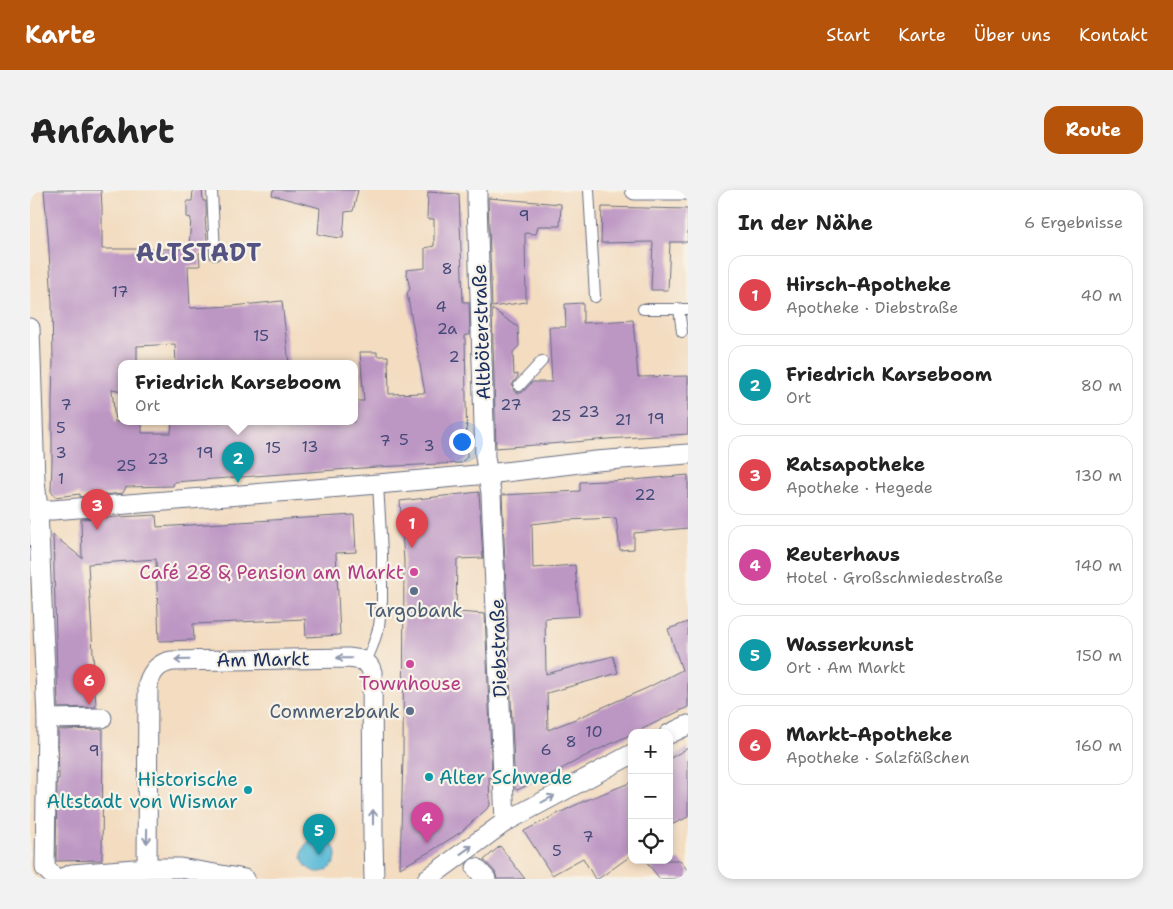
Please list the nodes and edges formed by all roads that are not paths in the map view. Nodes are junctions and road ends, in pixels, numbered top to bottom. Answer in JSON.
{"nodes":[{"id":1,"x":212,"y":190,"type":"edge"},
{"id":2,"x":478,"y":190,"type":"edge"},
{"id":3,"x":589,"y":190,"type":"edge"},
{"id":4,"x":635,"y":190,"type":"edge"},
{"id":5,"x":688,"y":190,"type":"edge"},
{"id":6,"x":214,"y":255,"type":"dead end"},
{"id":7,"x":595,"y":297,"type":"dead end"},
{"id":8,"x":643,"y":309,"type":"dead end"},
{"id":9,"x":684,"y":309,"type":"edge"},
{"id":10,"x":30,"y":328,"type":"edge"},
{"id":11,"x":682,"y":332,"type":"dead end"},
{"id":12,"x":542,"y":360,"type":"dead end"},
{"id":13,"x":519,"y":386,"type":"dead end"},
{"id":14,"x":688,"y":454,"type":"edge"},
{"id":15,"x":488,"y":474,"type":"junction"},
{"id":16,"x":378,"y":484,"type":"junction"},
{"id":17,"x":34,"y":510,"type":"edge"},
{"id":18,"x":366,"y":662,"type":"junction"},
{"id":19,"x":102,"y":718,"type":"dead end"},
{"id":20,"x":41,"y":722,"type":"edge"},
{"id":21,"x":688,"y":725,"type":"edge"},
{"id":22,"x":673,"y":732,"type":"edge"},
{"id":23,"x":628,"y":756,"type":"edge"},
{"id":24,"x":505,"y":822,"type":"junction"},
{"id":25,"x":146,"y":868,"type":"junction"},
{"id":26,"x":372,"y":875,"type":"edge"},
{"id":27,"x":56,"y":879,"type":"edge"},
{"id":28,"x":60,"y":879,"type":"edge"},
{"id":29,"x":245,"y":879,"type":"edge"},
{"id":30,"x":427,"y":879,"type":"edge"}],
"edges":[{"from":1,"to":6,"type":"lane"},
{"from":2,"to":15,"type":"street","name":"Altböterstraße"},
{"from":3,"to":7,"type":"lane"},
{"from":4,"to":5,"type":"street"},
{"from":8,"to":9,"type":"lane"},
{"from":9,"to":11,"type":"lane"},
{"from":10,"to":17,"type":"street"},
{"from":12,"to":13,"type":"lane"},
{"from":14,"to":15,"type":"street"},
{"from":15,"to":16,"type":"street"},
{"from":15,"to":24,"type":"street","name":"Diebstraße"},
{"from":16,"to":17,"type":"street"},
{"from":16,"to":18,"type":"lane"},
{"from":17,"to":20,"type":"street"},
{"from":18,"to":25,"type":"street","name":"Am Markt","one_way":true},
{"from":26,"to":18,"type":"street","one_way":true},
{"from":19,"to":20,"type":"street"},
{"from":20,"to":27,"type":"street"},
{"from":21,"to":22,"type":"street"},
{"from":24,"to":23,"type":"street","one_way":true},
{"from":30,"to":24,"type":"street","one_way":true},
{"from":25,"to":28,"type":"street"},
{"from":25,"to":29,"type":"street"}]}
